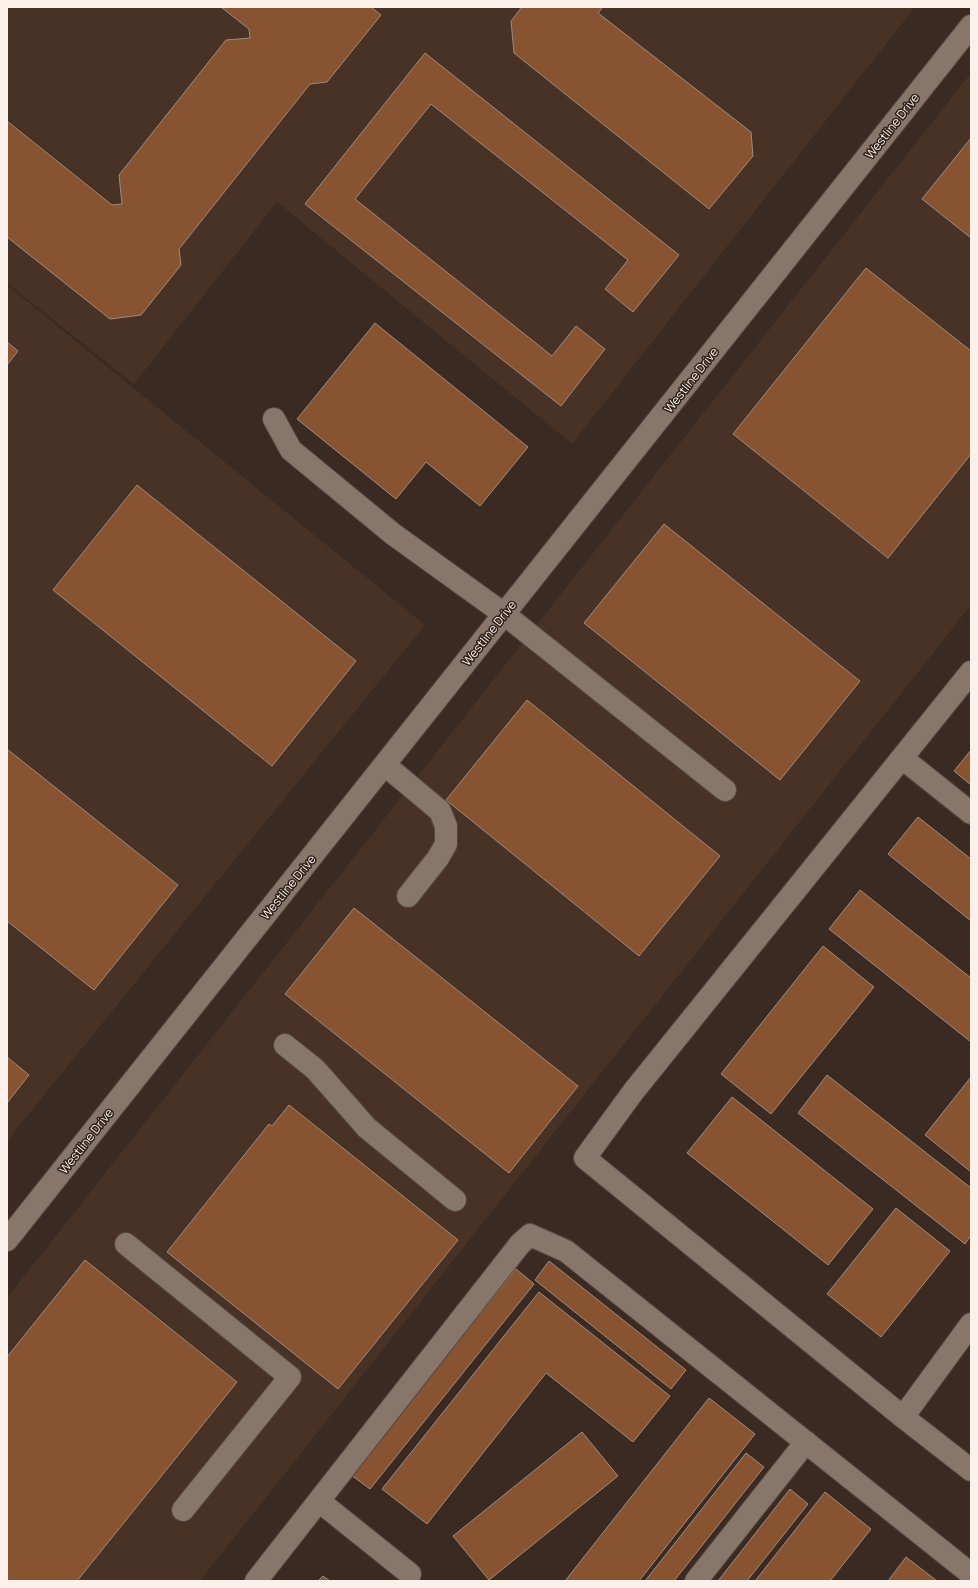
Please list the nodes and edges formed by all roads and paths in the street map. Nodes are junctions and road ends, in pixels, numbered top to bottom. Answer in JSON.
{"nodes":[{"id":1,"x":971,"y":26,"type":"edge"},
{"id":2,"x":274,"y":419,"type":"dead end"},
{"id":3,"x":504,"y":614,"type":"junction"},
{"id":4,"x":971,"y":672,"type":"edge"},
{"id":5,"x":902,"y":758,"type":"junction"},
{"id":6,"x":385,"y":765,"type":"junction"},
{"id":7,"x":725,"y":790,"type":"dead end"},
{"id":8,"x":971,"y":813,"type":"edge"},
{"id":9,"x":408,"y":896,"type":"dead end"},
{"id":10,"x":285,"y":1045,"type":"dead end"},
{"id":11,"x":455,"y":1200,"type":"dead end"},
{"id":12,"x":7,"y":1240,"type":"edge"},
{"id":13,"x":126,"y":1244,"type":"dead end"},
{"id":14,"x":971,"y":1324,"type":"edge"},
{"id":15,"x":903,"y":1417,"type":"junction"},
{"id":16,"x":806,"y":1442,"type":"junction"},
{"id":17,"x":971,"y":1470,"type":"edge"},
{"id":18,"x":319,"y":1501,"type":"junction"},
{"id":19,"x":183,"y":1510,"type":"dead end"},
{"id":20,"x":410,"y":1574,"type":"dead end"},
{"id":21,"x":971,"y":1574,"type":"edge"},
{"id":22,"x":256,"y":1581,"type":"edge"},
{"id":23,"x":696,"y":1581,"type":"edge"}],
"edges":[{"from":1,"to":3,"type":"street","name":"Westline Drive"},
{"from":2,"to":3,"type":"street"},
{"from":3,"to":6,"type":"street","name":"Westline Drive"},
{"from":3,"to":7,"type":"street"},
{"from":4,"to":5,"type":"street"},
{"from":5,"to":8,"type":"street"},
{"from":5,"to":15,"type":"street"},
{"from":6,"to":9,"type":"street"},
{"from":6,"to":12,"type":"street","name":"Westline Drive"},
{"from":10,"to":11,"type":"street"},
{"from":13,"to":19,"type":"street"},
{"from":14,"to":15,"type":"street"},
{"from":15,"to":17,"type":"street"},
{"from":16,"to":18,"type":"street"},
{"from":16,"to":21,"type":"street"},
{"from":16,"to":23,"type":"street"},
{"from":18,"to":20,"type":"street"},
{"from":18,"to":22,"type":"street"}]}
